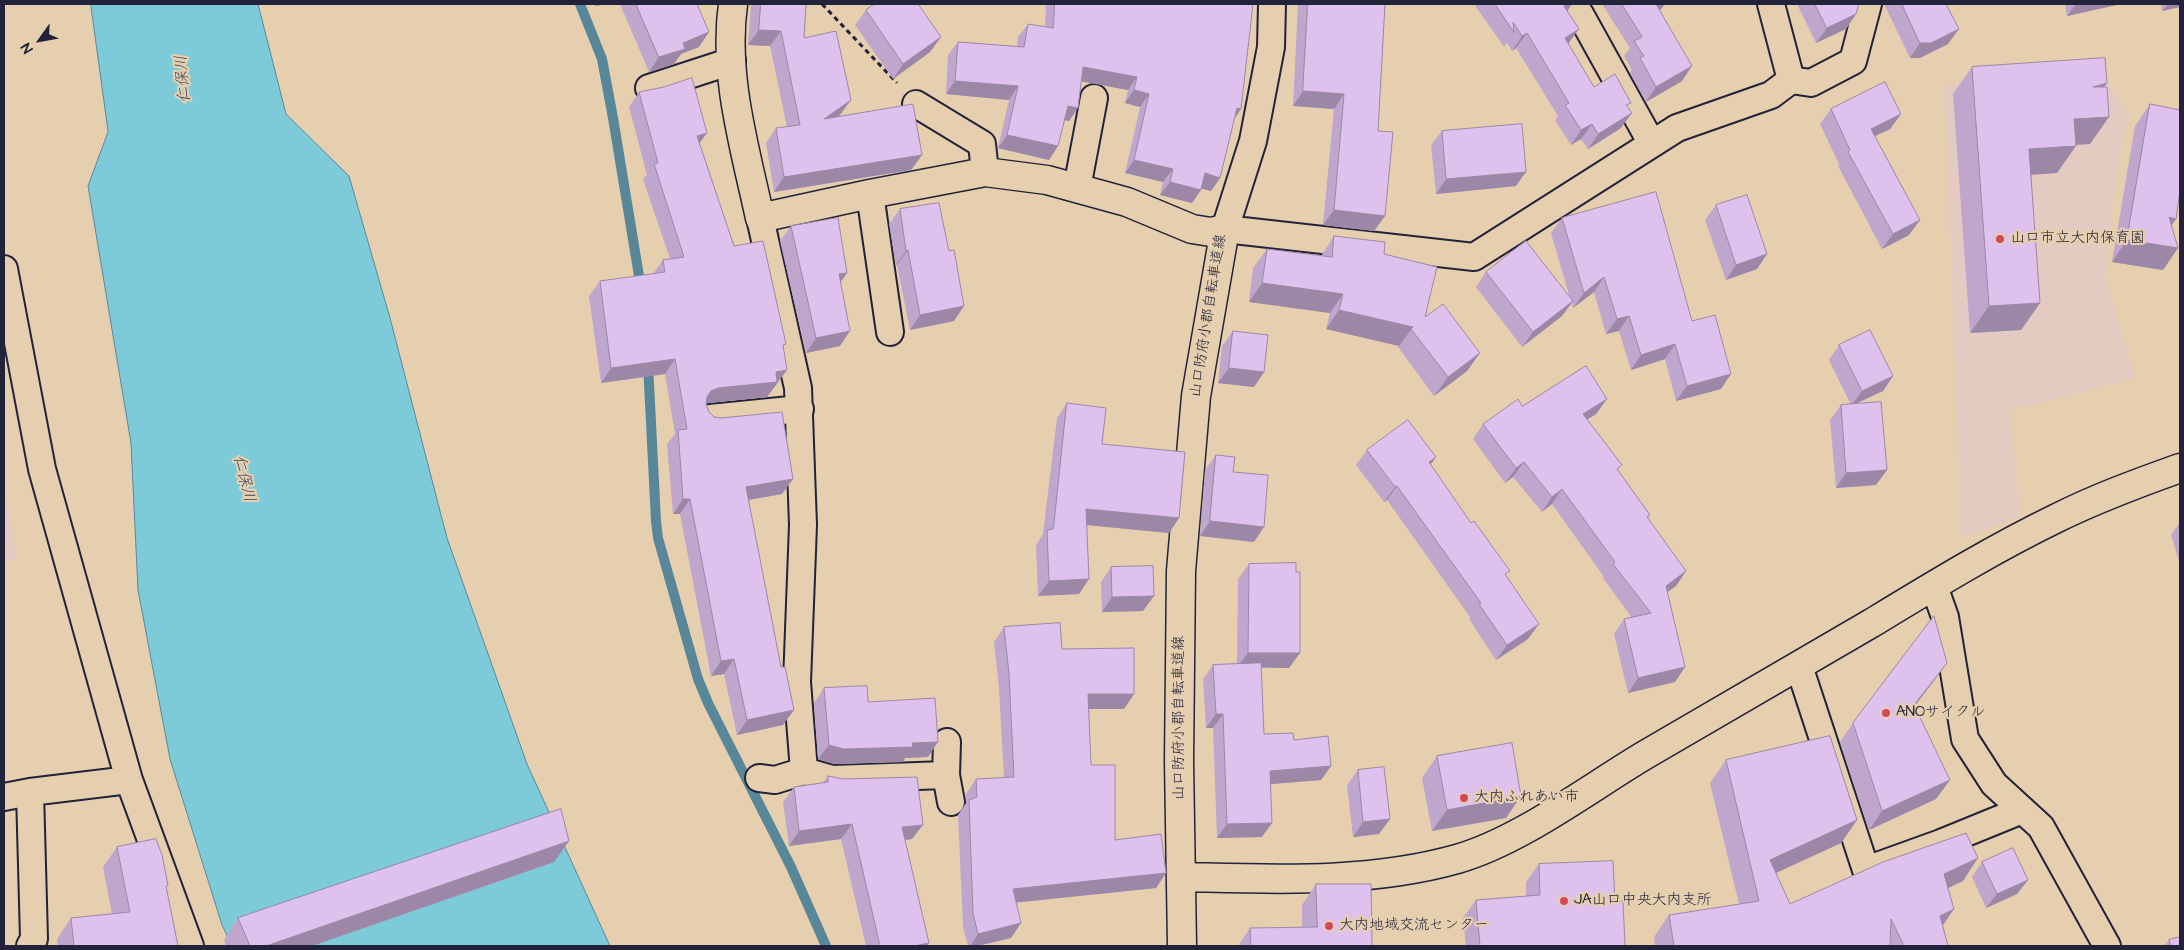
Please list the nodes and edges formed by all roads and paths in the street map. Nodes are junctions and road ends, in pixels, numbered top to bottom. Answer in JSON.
{"nodes":[{"id":1,"x":733,"y":4,"type":"edge"},
{"id":2,"x":822,"y":4,"type":"edge"},
{"id":3,"x":1272,"y":4,"type":"edge"},
{"id":4,"x":1771,"y":4,"type":"edge"},
{"id":5,"x":1868,"y":4,"type":"edge"},
{"id":6,"x":1580,"y":14,"type":"dead end"},
{"id":7,"x":732,"y":61,"type":"junction"},
{"id":8,"x":1791,"y":80,"type":"junction"},
{"id":9,"x":649,"y":88,"type":"edge"},
{"id":10,"x":1094,"y":98,"type":"dead end"},
{"id":11,"x":916,"y":104,"type":"joint"},
{"id":12,"x":1652,"y":144,"type":"junction"},
{"id":13,"x":985,"y":172,"type":"junction"},
{"id":14,"x":1077,"y":188,"type":"junction"},
{"id":15,"x":870,"y":194,"type":"junction"},
{"id":16,"x":760,"y":218,"type":"junction"},
{"id":17,"x":1225,"y":229,"type":"junction"},
{"id":18,"x":4,"y":269,"type":"edge"},
{"id":19,"x":890,"y":332,"type":"dead end"},
{"id":20,"x":800,"y":409,"type":"junction"},
{"id":21,"x":710,"y":418,"type":"edge"},
{"id":22,"x":2180,"y":468,"type":"edge"},
{"id":23,"x":1934,"y":586,"type":"junction"},
{"id":24,"x":1799,"y":666,"type":"junction"},
{"id":25,"x":947,"y":742,"type":"dead end"},
{"id":26,"x":804,"y":771,"type":"junction"},
{"id":27,"x":946,"y":775,"type":"junction"},
{"id":28,"x":759,"y":778,"type":"dead end"},
{"id":29,"x":129,"y":780,"type":"junction"},
{"id":30,"x":30,"y":792,"type":"junction"},
{"id":31,"x":4,"y":797,"type":"edge"},
{"id":32,"x":951,"y":802,"type":"dead end"},
{"id":33,"x":2022,"y":810,"type":"junction"},
{"id":34,"x":1182,"y":877,"type":"junction"},
{"id":35,"x":30,"y":946,"type":"edge"},
{"id":36,"x":190,"y":946,"type":"edge"},
{"id":37,"x":1182,"y":946,"type":"edge"},
{"id":38,"x":2107,"y":946,"type":"edge"}],
"edges":[{"from":1,"to":7,"type":"main road"},
{"from":2,"to":11,"type":"path"},
{"from":3,"to":17,"type":"street"},
{"from":4,"to":8,"type":"street"},
{"from":5,"to":8,"type":"street"},
{"from":6,"to":12,"type":"street"},
{"from":7,"to":9,"type":"street"},
{"from":7,"to":16,"type":"main road"},
{"from":8,"to":12,"type":"street"},
{"from":10,"to":14,"type":"street"},
{"from":11,"to":13,"type":"street"},
{"from":12,"to":17,"type":"street"},
{"from":13,"to":14,"type":"main road","name":"山口防府小郡自転車道線"},
{"from":13,"to":15,"type":"main road","name":"山口防府小郡自転車道線"},
{"from":14,"to":17,"type":"main road","name":"山口防府小郡自転車道線"},
{"from":15,"to":16,"type":"main road","name":"山口防府小郡自転車道線"},
{"from":15,"to":19,"type":"street"},
{"from":16,"to":20,"type":"street"},
{"from":17,"to":34,"type":"main road","name":"山口防府小郡自転車道線"},
{"from":18,"to":29,"type":"street"},
{"from":20,"to":21,"type":"street"},
{"from":20,"to":26,"type":"street"},
{"from":22,"to":23,"type":"main road"},
{"from":23,"to":24,"type":"main road"},
{"from":23,"to":33,"type":"street"},
{"from":24,"to":33,"type":"street"},
{"from":24,"to":34,"type":"main road"},
{"from":25,"to":27,"type":"street"},
{"from":26,"to":27,"type":"street"},
{"from":26,"to":28,"type":"street"},
{"from":27,"to":32,"type":"street"},
{"from":29,"to":30,"type":"street"},
{"from":29,"to":36,"type":"street"},
{"from":30,"to":31,"type":"street"},
{"from":30,"to":35,"type":"street"},
{"from":33,"to":38,"type":"street"},
{"from":34,"to":37,"type":"main road","name":"山口防府小郡自転車道線"}]}
